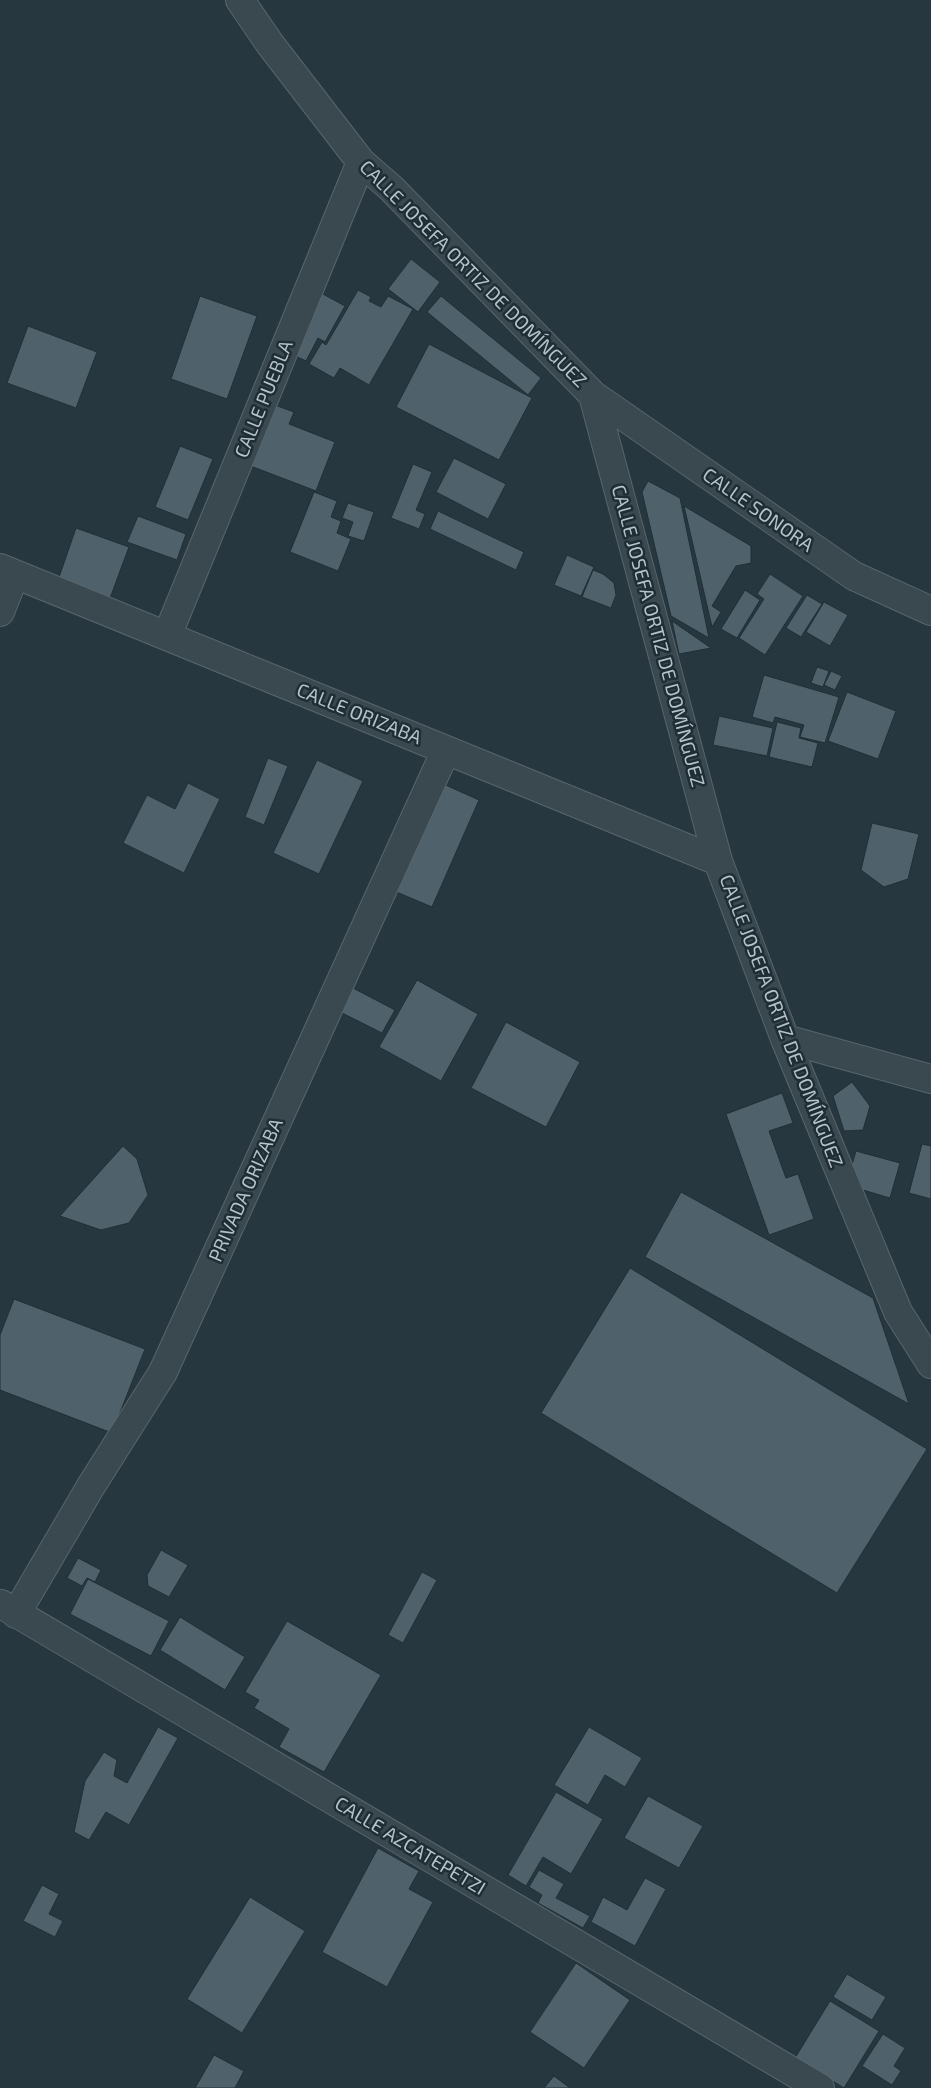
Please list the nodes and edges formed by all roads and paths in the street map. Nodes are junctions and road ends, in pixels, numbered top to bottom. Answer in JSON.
{"nodes":[{"id":1,"x":222,"y":0,"type":"edge"},
{"id":2,"x":240,"y":0,"type":"edge"},
{"id":3,"x":270,"y":44,"type":"junction"},
{"id":4,"x":361,"y":162,"type":"junction"},
{"id":5,"x":593,"y":395,"type":"junction"},
{"id":6,"x":8,"y":571,"type":"edge"},
{"id":7,"x":931,"y":611,"type":"edge"},
{"id":8,"x":0,"y":612,"type":"edge"},
{"id":9,"x":167,"y":636,"type":"junction"},
{"id":10,"x":446,"y":750,"type":"junction"},
{"id":11,"x":718,"y":861,"type":"junction"},
{"id":12,"x":785,"y":1039,"type":"junction"},
{"id":13,"x":931,"y":1079,"type":"edge"},
{"id":14,"x":931,"y":1364,"type":"edge"},
{"id":15,"x":8,"y":1609,"type":"edge"},
{"id":16,"x":820,"y":2088,"type":"edge"}],
"edges":[{"from":1,"to":3,"type":"street"},
{"from":2,"to":3,"type":"street","name":"CALLE JOSEFA ORTIZ DE DOMÍNGUEZ"},
{"from":3,"to":4,"type":"street","name":"CALLE JOSEFA ORTIZ DE DOMÍNGUEZ"},
{"from":4,"to":5,"type":"street","name":"CALLE JOSEFA ORTIZ DE DOMÍNGUEZ"},
{"from":4,"to":9,"type":"street","name":"CALLE PUEBLA"},
{"from":5,"to":7,"type":"street","name":"CALLE SONORA"},
{"from":5,"to":11,"type":"street","name":"CALLE JOSEFA ORTIZ DE DOMÍNGUEZ"},
{"from":6,"to":8,"type":"street"},
{"from":6,"to":9,"type":"street","name":"CALLE ORIZABA"},
{"from":9,"to":10,"type":"street","name":"CALLE ORIZABA"},
{"from":10,"to":11,"type":"street","name":"CALLE ORIZABA"},
{"from":10,"to":15,"type":"street","name":"PRIVADA ORIZABA"},
{"from":11,"to":12,"type":"street","name":"CALLE JOSEFA ORTIZ DE DOMÍNGUEZ"},
{"from":12,"to":13,"type":"street"},
{"from":12,"to":14,"type":"street","name":"CALLE JOSEFA ORTIZ DE DOMÍNGUEZ"},
{"from":15,"to":16,"type":"street","name":"CALLE AZCATEPETZI"}]}
